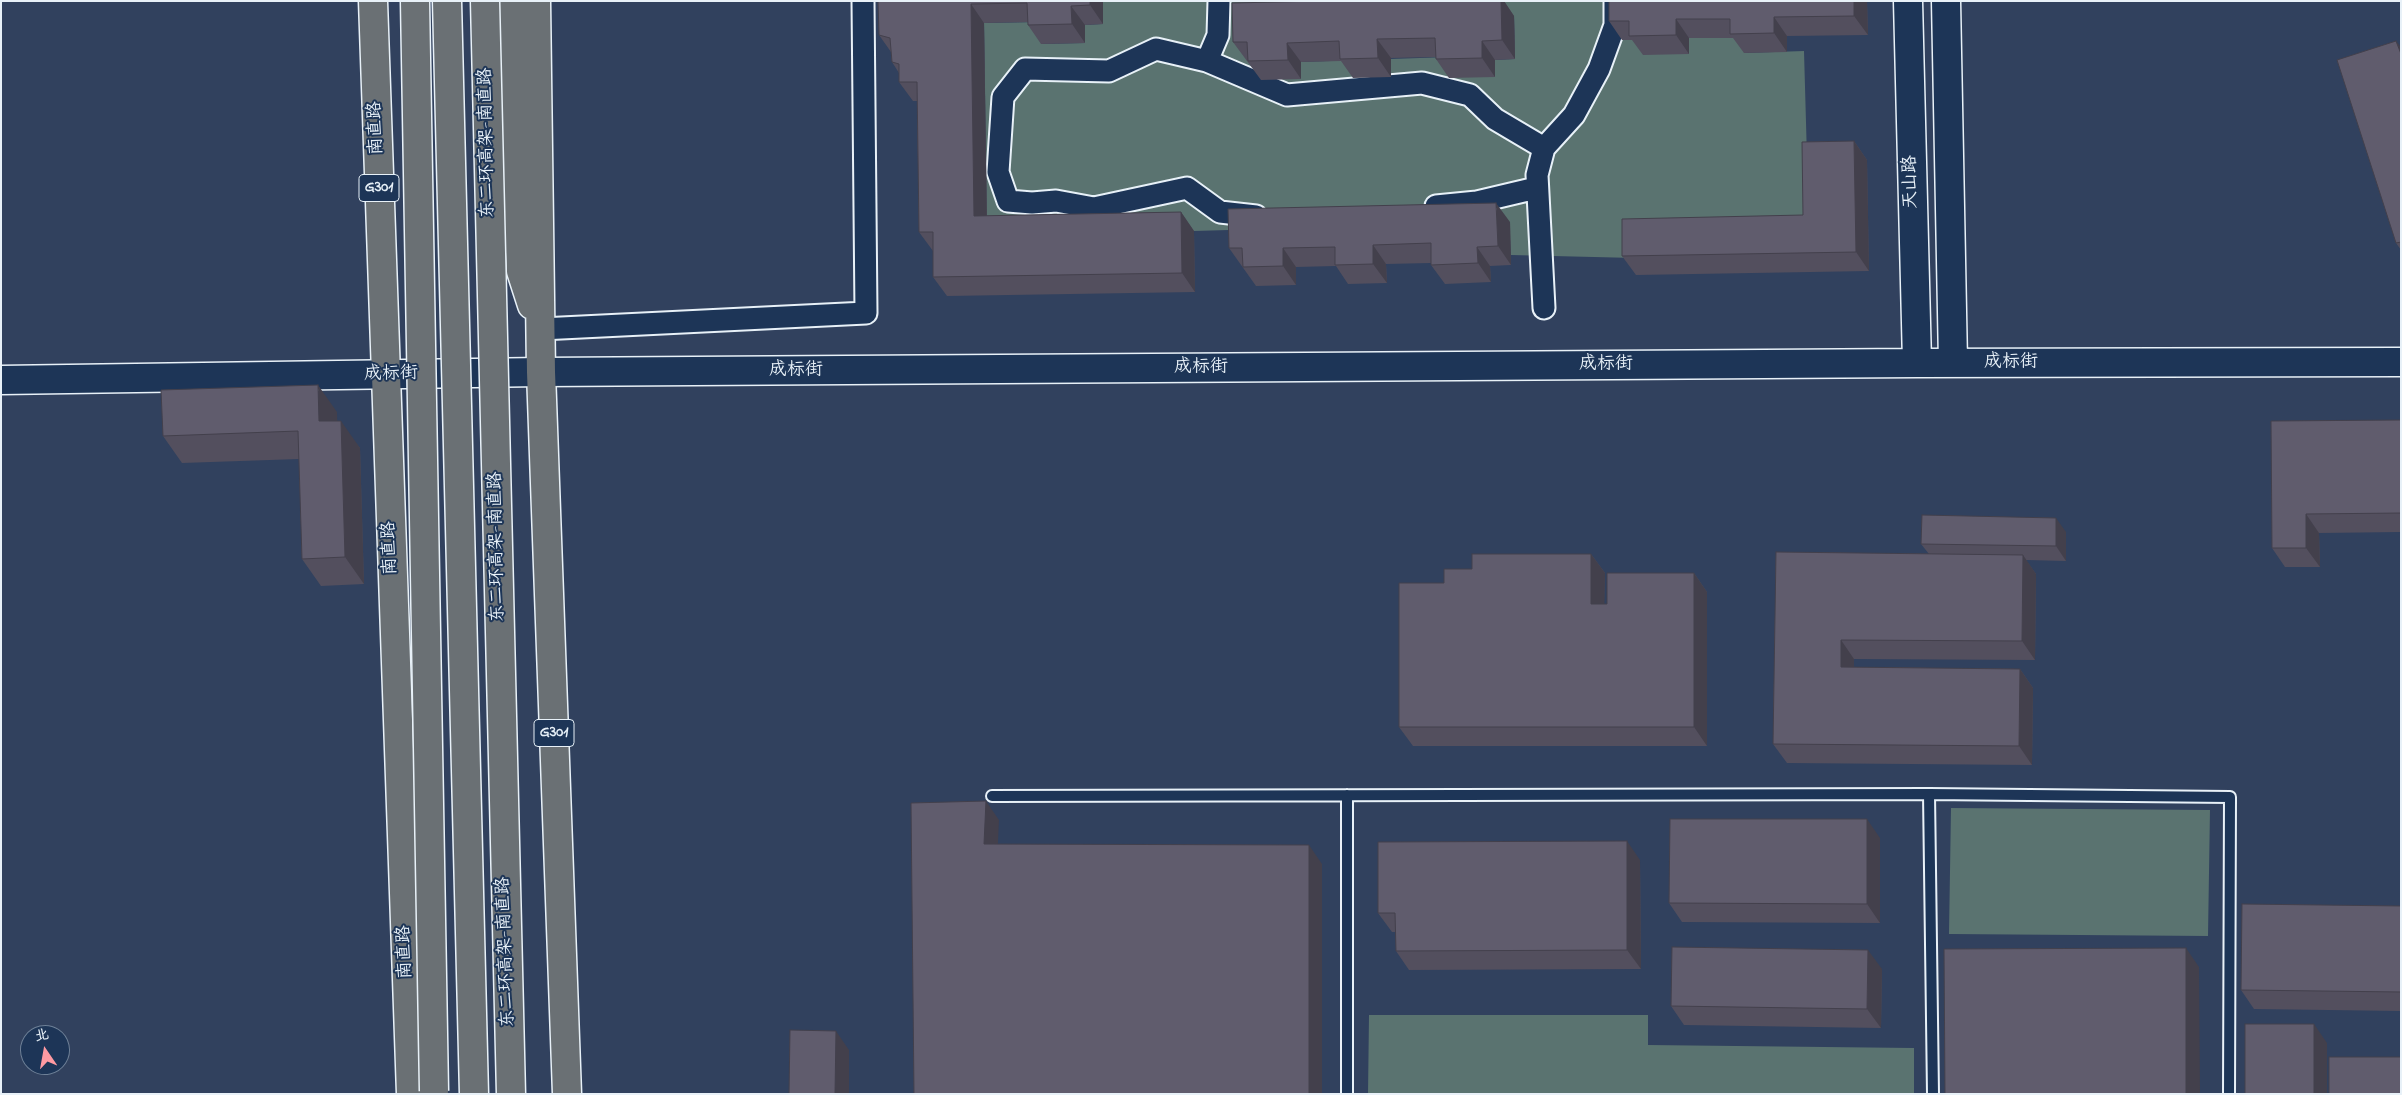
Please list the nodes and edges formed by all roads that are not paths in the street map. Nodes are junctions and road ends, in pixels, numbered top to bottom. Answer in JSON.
{"nodes":[{"id":1,"x":373,"y":1,"type":"edge"},
{"id":2,"x":415,"y":1,"type":"edge"},
{"id":3,"x":447,"y":1,"type":"edge"},
{"id":4,"x":485,"y":1,"type":"edge"},
{"id":5,"x":512,"y":1,"type":"edge"},
{"id":6,"x":536,"y":1,"type":"edge"},
{"id":7,"x":863,"y":1,"type":"edge"},
{"id":8,"x":1219,"y":1,"type":"edge"},
{"id":9,"x":1615,"y":1,"type":"edge"},
{"id":10,"x":1908,"y":1,"type":"edge"},
{"id":11,"x":1946,"y":1,"type":"edge"},
{"id":12,"x":1207,"y":61,"type":"junction"},
{"id":13,"x":1544,"y":148,"type":"junction"},
{"id":14,"x":1532,"y":189,"type":"dead end"},
{"id":15,"x":1420,"y":207,"type":"edge"},
{"id":16,"x":1277,"y":215,"type":"edge"},
{"id":17,"x":1544,"y":308,"type":"dead end"},
{"id":18,"x":541,"y":329,"type":"junction"},
{"id":19,"x":2401,"y":362,"type":"edge"},
{"id":20,"x":1916,"y":363,"type":"junction"},
{"id":21,"x":1953,"y":363,"type":"junction"},
{"id":22,"x":542,"y":372,"type":"junction"},
{"id":23,"x":385,"y":376,"type":"junction"},
{"id":24,"x":1,"y":380,"type":"edge"},
{"id":25,"x":1929,"y":794,"type":"junction"},
{"id":26,"x":1347,"y":795,"type":"junction"},
{"id":27,"x":992,"y":796,"type":"dead end"},
{"id":28,"x":426,"y":1093,"type":"edge"},
{"id":29,"x":474,"y":1094,"type":"edge"},
{"id":30,"x":511,"y":1094,"type":"edge"},
{"id":31,"x":567,"y":1094,"type":"edge"},
{"id":32,"x":1347,"y":1094,"type":"edge"},
{"id":33,"x":1933,"y":1094,"type":"edge"},
{"id":34,"x":2229,"y":1094,"type":"edge"}],
"edges":[{"from":1,"to":23,"type":"highway","name":"南直路","number":"G301"},
{"from":2,"to":28,"type":"highway","bridge":true},
{"from":3,"to":29,"type":"highway","name":"东二环高架-南直路","bridge":true},
{"from":4,"to":30,"type":"highway","name":"东二环高架-南直路","bridge":true},
{"from":5,"to":18,"type":"highway"},
{"from":6,"to":18,"type":"highway","number":"G301"},
{"from":7,"to":18,"type":"street"},
{"from":8,"to":12,"type":"street"},
{"from":9,"to":13,"type":"street"},
{"from":10,"to":20,"type":"street","name":"天山路"},
{"from":11,"to":21,"type":"street"},
{"from":12,"to":13,"type":"street"},
{"from":12,"to":16,"type":"street"},
{"from":13,"to":17,"type":"street"},
{"from":14,"to":15,"type":"street"},
{"from":18,"to":22,"type":"highway","number":"G301"},
{"from":19,"to":21,"type":"street","name":"成标街"},
{"from":20,"to":21,"type":"street","name":"成标街"},
{"from":20,"to":22,"type":"street","name":"成标街"},
{"from":22,"to":23,"type":"street","name":"成标街"},
{"from":22,"to":31,"type":"highway","number":"G301"},
{"from":23,"to":24,"type":"street","name":"成标街"},
{"from":23,"to":28,"type":"highway","name":"南直路","number":"G301"},
{"from":25,"to":26,"type":"lane"},
{"from":25,"to":33,"type":"lane"},
{"from":25,"to":34,"type":"lane"},
{"from":26,"to":27,"type":"lane"},
{"from":26,"to":32,"type":"lane"}]}
